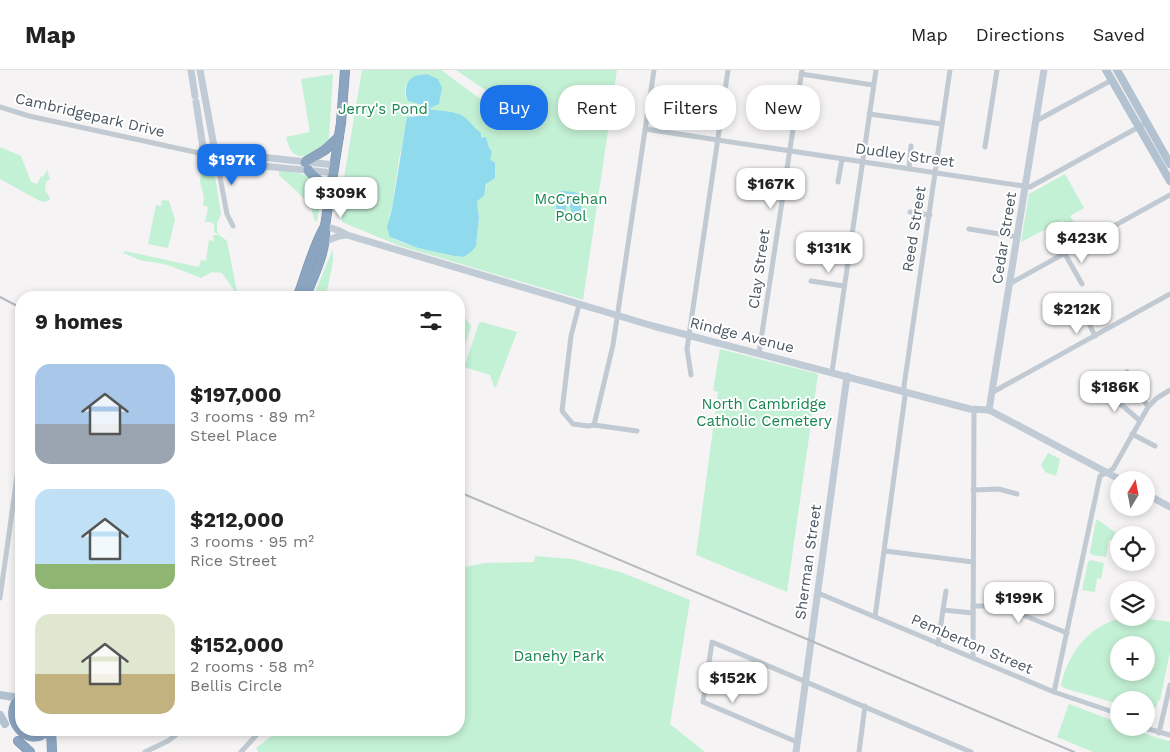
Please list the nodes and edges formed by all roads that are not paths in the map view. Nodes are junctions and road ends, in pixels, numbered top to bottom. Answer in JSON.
{"nodes":[{"id":1,"x":191,"y":70,"type":"edge"},
{"id":2,"x":200,"y":70,"type":"edge"},
{"id":3,"x":345,"y":70,"type":"edge"},
{"id":4,"x":654,"y":70,"type":"edge"},
{"id":5,"x":728,"y":70,"type":"edge"},
{"id":6,"x":876,"y":70,"type":"edge"},
{"id":7,"x":950,"y":70,"type":"edge"},
{"id":8,"x":996,"y":70,"type":"edge"},
{"id":9,"x":1044,"y":70,"type":"edge"},
{"id":10,"x":1106,"y":70,"type":"edge"},
{"id":11,"x":1116,"y":70,"type":"edge"},
{"id":12,"x":801,"y":72,"type":"edge"},
{"id":13,"x":1112,"y":80,"type":"junction"},
{"id":14,"x":652,"y":85,"type":"edge"},
{"id":15,"x":874,"y":85,"type":"junction"},
{"id":16,"x":0,"y":107,"type":"edge"},
{"id":17,"x":869,"y":114,"type":"junction"},
{"id":18,"x":1036,"y":121,"type":"junction"},
{"id":19,"x":942,"y":124,"type":"junction"},
{"id":20,"x":1143,"y":125,"type":"junction"},
{"id":21,"x":645,"y":129,"type":"edge"},
{"id":22,"x":652,"y":130,"type":"edge"},
{"id":23,"x":339,"y":137,"type":"junction"},
{"id":24,"x":718,"y":140,"type":"junction"},
{"id":25,"x":911,"y":146,"type":"dead end"},
{"id":26,"x":985,"y":147,"type":"dead end"},
{"id":27,"x":790,"y":150,"type":"junction"},
{"id":28,"x":204,"y":154,"type":"junction"},
{"id":29,"x":216,"y":155,"type":"junction"},
{"id":30,"x":842,"y":159,"type":"junction"},
{"id":31,"x":862,"y":162,"type":"junction"},
{"id":32,"x":1170,"y":164,"type":"edge"},
{"id":33,"x":307,"y":166,"type":"junction"},
{"id":34,"x":909,"y":168,"type":"junction"},
{"id":35,"x":335,"y":169,"type":"junction"},
{"id":36,"x":935,"y":172,"type":"junction"},
{"id":37,"x":1170,"y":181,"type":"edge"},
{"id":38,"x":838,"y":182,"type":"dead end"},
{"id":39,"x":1026,"y":186,"type":"junction"},
{"id":40,"x":1170,"y":195,"type":"edge"},
{"id":41,"x":328,"y":208,"type":"junction"},
{"id":42,"x":910,"y":212,"type":"dead end"},
{"id":43,"x":930,"y":215,"type":"junction"},
{"id":44,"x":233,"y":226,"type":"dead end"},
{"id":45,"x":325,"y":226,"type":"junction"},
{"id":46,"x":969,"y":229,"type":"dead end"},
{"id":47,"x":346,"y":235,"type":"junction"},
{"id":48,"x":1018,"y":237,"type":"junction"},
{"id":49,"x":326,"y":241,"type":"junction"},
{"id":50,"x":1065,"y":254,"type":"junction"},
{"id":51,"x":817,"y":255,"type":"dead end"},
{"id":52,"x":848,"y":260,"type":"junction"},
{"id":53,"x":811,"y":281,"type":"dead end"},
{"id":54,"x":1011,"y":283,"type":"junction"},
{"id":55,"x":1082,"y":284,"type":"dead end"},
{"id":56,"x":844,"y":286,"type":"junction"},
{"id":57,"x":300,"y":291,"type":"edge"},
{"id":58,"x":308,"y":291,"type":"edge"},
{"id":59,"x":1170,"y":294,"type":"edge"},
{"id":60,"x":579,"y":305,"type":"junction"},
{"id":61,"x":1084,"y":313,"type":"dead end"},
{"id":62,"x":618,"y":316,"type":"junction"},
{"id":63,"x":689,"y":336,"type":"junction"},
{"id":64,"x":1095,"y":336,"type":"junction"},
{"id":65,"x":759,"y":353,"type":"junction"},
{"id":66,"x":832,"y":372,"type":"junction"},
{"id":67,"x":1127,"y":372,"type":"dead end"},
{"id":68,"x":691,"y":375,"type":"dead end"},
{"id":69,"x":848,"y":376,"type":"junction"},
{"id":70,"x":1170,"y":391,"type":"edge"},
{"id":71,"x":904,"y":392,"type":"junction"},
{"id":72,"x":993,"y":392,"type":"junction"},
{"id":73,"x":1099,"y":394,"type":"dead end"},
{"id":74,"x":1148,"y":407,"type":"junction"},
{"id":75,"x":974,"y":409,"type":"junction"},
{"id":76,"x":990,"y":410,"type":"junction"},
{"id":77,"x":1139,"y":420,"type":"junction"},
{"id":78,"x":594,"y":425,"type":"junction"},
{"id":79,"x":637,"y":431,"type":"dead end"},
{"id":80,"x":1132,"y":434,"type":"junction"},
{"id":81,"x":1155,"y":446,"type":"dead end"},
{"id":82,"x":1107,"y":472,"type":"junction"},
{"id":83,"x":1110,"y":474,"type":"edge"},
{"id":84,"x":974,"y":490,"type":"junction"},
{"id":85,"x":15,"y":491,"type":"edge"},
{"id":86,"x":1016,"y":494,"type":"dead end"},
{"id":87,"x":1155,"y":499,"type":"edge"},
{"id":88,"x":1170,"y":507,"type":"edge"},
{"id":89,"x":885,"y":550,"type":"junction"},
{"id":90,"x":973,"y":562,"type":"junction"},
{"id":91,"x":946,"y":591,"type":"dead end"},
{"id":92,"x":818,"y":593,"type":"junction"},
{"id":93,"x":0,"y":598,"type":"edge"},
{"id":94,"x":973,"y":606,"type":"junction"},
{"id":95,"x":943,"y":610,"type":"junction"},
{"id":96,"x":973,"y":613,"type":"junction"},
{"id":97,"x":875,"y":617,"type":"junction"},
{"id":98,"x":1066,"y":633,"type":"junction"},
{"id":99,"x":938,"y":644,"type":"junction"},
{"id":100,"x":972,"y":658,"type":"junction"},
{"id":101,"x":806,"y":682,"type":"junction"},
{"id":102,"x":1170,"y":685,"type":"edge"},
{"id":103,"x":1054,"y":692,"type":"junction"},
{"id":104,"x":0,"y":695,"type":"edge"},
{"id":105,"x":15,"y":697,"type":"edge"},
{"id":106,"x":15,"y":701,"type":"edge"},
{"id":107,"x":865,"y":706,"type":"junction"},
{"id":108,"x":1110,"y":711,"type":"edge"},
{"id":109,"x":0,"y":715,"type":"edge"},
{"id":110,"x":5,"y":724,"type":"junction"},
{"id":111,"x":1155,"y":732,"type":"edge"},
{"id":112,"x":1159,"y":733,"type":"junction"},
{"id":113,"x":11,"y":735,"type":"junction"},
{"id":114,"x":43,"y":736,"type":"edge"},
{"id":115,"x":50,"y":736,"type":"edge"},
{"id":116,"x":174,"y":736,"type":"edge"},
{"id":117,"x":256,"y":736,"type":"edge"},
{"id":118,"x":1170,"y":736,"type":"edge"},
{"id":119,"x":797,"y":742,"type":"junction"},
{"id":120,"x":30,"y":752,"type":"edge"},
{"id":121,"x":52,"y":752,"type":"edge"},
{"id":122,"x":145,"y":752,"type":"edge"},
{"id":123,"x":241,"y":752,"type":"edge"},
{"id":124,"x":796,"y":752,"type":"edge"},
{"id":125,"x":859,"y":752,"type":"edge"},
{"id":126,"x":971,"y":752,"type":"edge"}],
"edges":[{"from":1,"to":28,"type":"street"},
{"from":2,"to":29,"type":"street"},
{"from":3,"to":23,"type":"highway"},
{"from":4,"to":14,"type":"street"},
{"from":5,"to":24,"type":"street"},
{"from":6,"to":15,"type":"street"},
{"from":7,"to":19,"type":"street","name":"Reed Street"},
{"from":8,"to":26,"type":"street"},
{"from":9,"to":18,"type":"street","name":"Cedar Street"},
{"from":10,"to":13,"type":"main road"},
{"from":11,"to":20,"type":"main road"},
{"from":12,"to":15,"type":"street"},
{"from":12,"to":27,"type":"street","name":"Clay Street"},
{"from":13,"to":18,"type":"street"},
{"from":13,"to":20,"type":"main road"},
{"from":15,"to":17,"type":"street"},
{"from":16,"to":28,"type":"street","name":"Cambridgepark Drive"},
{"from":17,"to":19,"type":"street"},
{"from":17,"to":31,"type":"street"},
{"from":18,"to":39,"type":"street","name":"Cedar Street"},
{"from":19,"to":36,"type":"street","name":"Reed Street"},
{"from":20,"to":32,"type":"main road"},
{"from":20,"to":37,"type":"main road"},
{"from":20,"to":39,"type":"street"},
{"from":21,"to":62,"type":"street"},
{"from":22,"to":24,"type":"street","name":"Dudley Street"},
{"from":23,"to":33,"type":"highway"},
{"from":23,"to":35,"type":"highway"},
{"from":24,"to":27,"type":"street","name":"Dudley Street"},
{"from":24,"to":63,"type":"street"},
{"from":25,"to":34,"type":"street"},
{"from":27,"to":30,"type":"street","name":"Dudley Street"},
{"from":27,"to":65,"type":"street","name":"Clay Street"},
{"from":28,"to":29,"type":"street","name":"Cambridgepark Drive"},
{"from":29,"to":33,"type":"street","name":"Cambridgepark Drive"},
{"from":29,"to":44,"type":"street"},
{"from":30,"to":31,"type":"street","name":"Dudley Street"},
{"from":30,"to":38,"type":"street"},
{"from":31,"to":34,"type":"street","name":"Dudley Street"},
{"from":31,"to":52,"type":"street"},
{"from":33,"to":35,"type":"street","name":"Cambridgepark Drive"},
{"from":33,"to":41,"type":"highway"},
{"from":34,"to":36,"type":"street","name":"Dudley Street"},
{"from":35,"to":41,"type":"highway"},
{"from":36,"to":39,"type":"street","name":"Dudley Street"},
{"from":36,"to":43,"type":"street","name":"Reed Street"},
{"from":39,"to":48,"type":"street","name":"Cedar Street"},
{"from":40,"to":50,"type":"street"},
{"from":41,"to":45,"type":"highway"},
{"from":42,"to":43,"type":"street"},
{"from":43,"to":71,"type":"street","name":"Reed Street"},
{"from":45,"to":47,"type":"street","name":"Rindge Avenue"},
{"from":45,"to":49,"type":"highway"},
{"from":45,"to":57,"type":"highway"},
{"from":46,"to":48,"type":"street"},
{"from":47,"to":49,"type":"street"},
{"from":47,"to":60,"type":"street","name":"Rindge Avenue"},
{"from":48,"to":54,"type":"street","name":"Cedar Street"},
{"from":49,"to":58,"type":"highway"},
{"from":50,"to":54,"type":"street"},
{"from":50,"to":55,"type":"street"},
{"from":51,"to":52,"type":"street"},
{"from":52,"to":56,"type":"street"},
{"from":53,"to":56,"type":"street"},
{"from":54,"to":72,"type":"street","name":"Cedar Street"},
{"from":56,"to":66,"type":"street"},
{"from":59,"to":64,"type":"street"},
{"from":60,"to":62,"type":"street","name":"Rindge Avenue"},
{"from":60,"to":78,"type":"street"},
{"from":61,"to":64,"type":"street"},
{"from":62,"to":63,"type":"street","name":"Rindge Avenue"},
{"from":62,"to":78,"type":"street"},
{"from":63,"to":65,"type":"street","name":"Rindge Avenue"},
{"from":63,"to":68,"type":"street"},
{"from":64,"to":72,"type":"street"},
{"from":65,"to":66,"type":"street","name":"Rindge Avenue"},
{"from":66,"to":69,"type":"street","name":"Rindge Avenue"},
{"from":67,"to":74,"type":"street"},
{"from":69,"to":71,"type":"street","name":"Rindge Avenue"},
{"from":69,"to":92,"type":"street","name":"Sherman Street"},
{"from":70,"to":74,"type":"street"},
{"from":71,"to":75,"type":"street","name":"Rindge Avenue"},
{"from":71,"to":89,"type":"street","name":"Reed Street"},
{"from":72,"to":76,"type":"street","name":"Cedar Street"},
{"from":73,"to":77,"type":"street"},
{"from":74,"to":77,"type":"street"},
{"from":75,"to":76,"type":"street","name":"Rindge Avenue"},
{"from":75,"to":84,"type":"street"},
{"from":76,"to":82,"type":"street","name":"Rindge Avenue"},
{"from":77,"to":80,"type":"street"},
{"from":78,"to":79,"type":"street"},
{"from":80,"to":81,"type":"street"},
{"from":80,"to":82,"type":"street"},
{"from":82,"to":83,"type":"street","name":"Rindge Avenue"},
{"from":82,"to":98,"type":"street"},
{"from":84,"to":86,"type":"street"},
{"from":84,"to":90,"type":"street"},
{"from":85,"to":93,"type":"street"},
{"from":87,"to":88,"type":"street"},
{"from":89,"to":90,"type":"street"},
{"from":89,"to":97,"type":"street","name":"Reed Street"},
{"from":90,"to":94,"type":"street"},
{"from":91,"to":95,"type":"street"},
{"from":92,"to":97,"type":"street","name":"Pemberton Street"},
{"from":92,"to":101,"type":"street","name":"Sherman Street"},
{"from":94,"to":96,"type":"street"},
{"from":94,"to":98,"type":"street"},
{"from":95,"to":96,"type":"street"},
{"from":95,"to":99,"type":"street"},
{"from":96,"to":100,"type":"street"},
{"from":97,"to":99,"type":"street","name":"Pemberton Street"},
{"from":98,"to":103,"type":"street"},
{"from":99,"to":100,"type":"street","name":"Pemberton Street"},
{"from":100,"to":103,"type":"street","name":"Pemberton Street"},
{"from":101,"to":107,"type":"street"},
{"from":101,"to":119,"type":"street","name":"Sherman Street"},
{"from":101,"to":119,"type":"street"},
{"from":102,"to":112,"type":"street"},
{"from":103,"to":108,"type":"street","name":"Pemberton Street"},
{"from":104,"to":105,"type":"main road"},
{"from":106,"to":110,"type":"highway"},
{"from":107,"to":125,"type":"street"},
{"from":107,"to":126,"type":"street"},
{"from":109,"to":110,"type":"main road"},
{"from":110,"to":113,"type":"highway"},
{"from":111,"to":112,"type":"street"},
{"from":112,"to":118,"type":"street"},
{"from":113,"to":114,"type":"highway"},
{"from":113,"to":120,"type":"highway"},
{"from":115,"to":121,"type":"highway"},
{"from":116,"to":122,"type":"street"},
{"from":117,"to":123,"type":"street"},
{"from":119,"to":124,"type":"street","name":"Sherman Street"}]}
